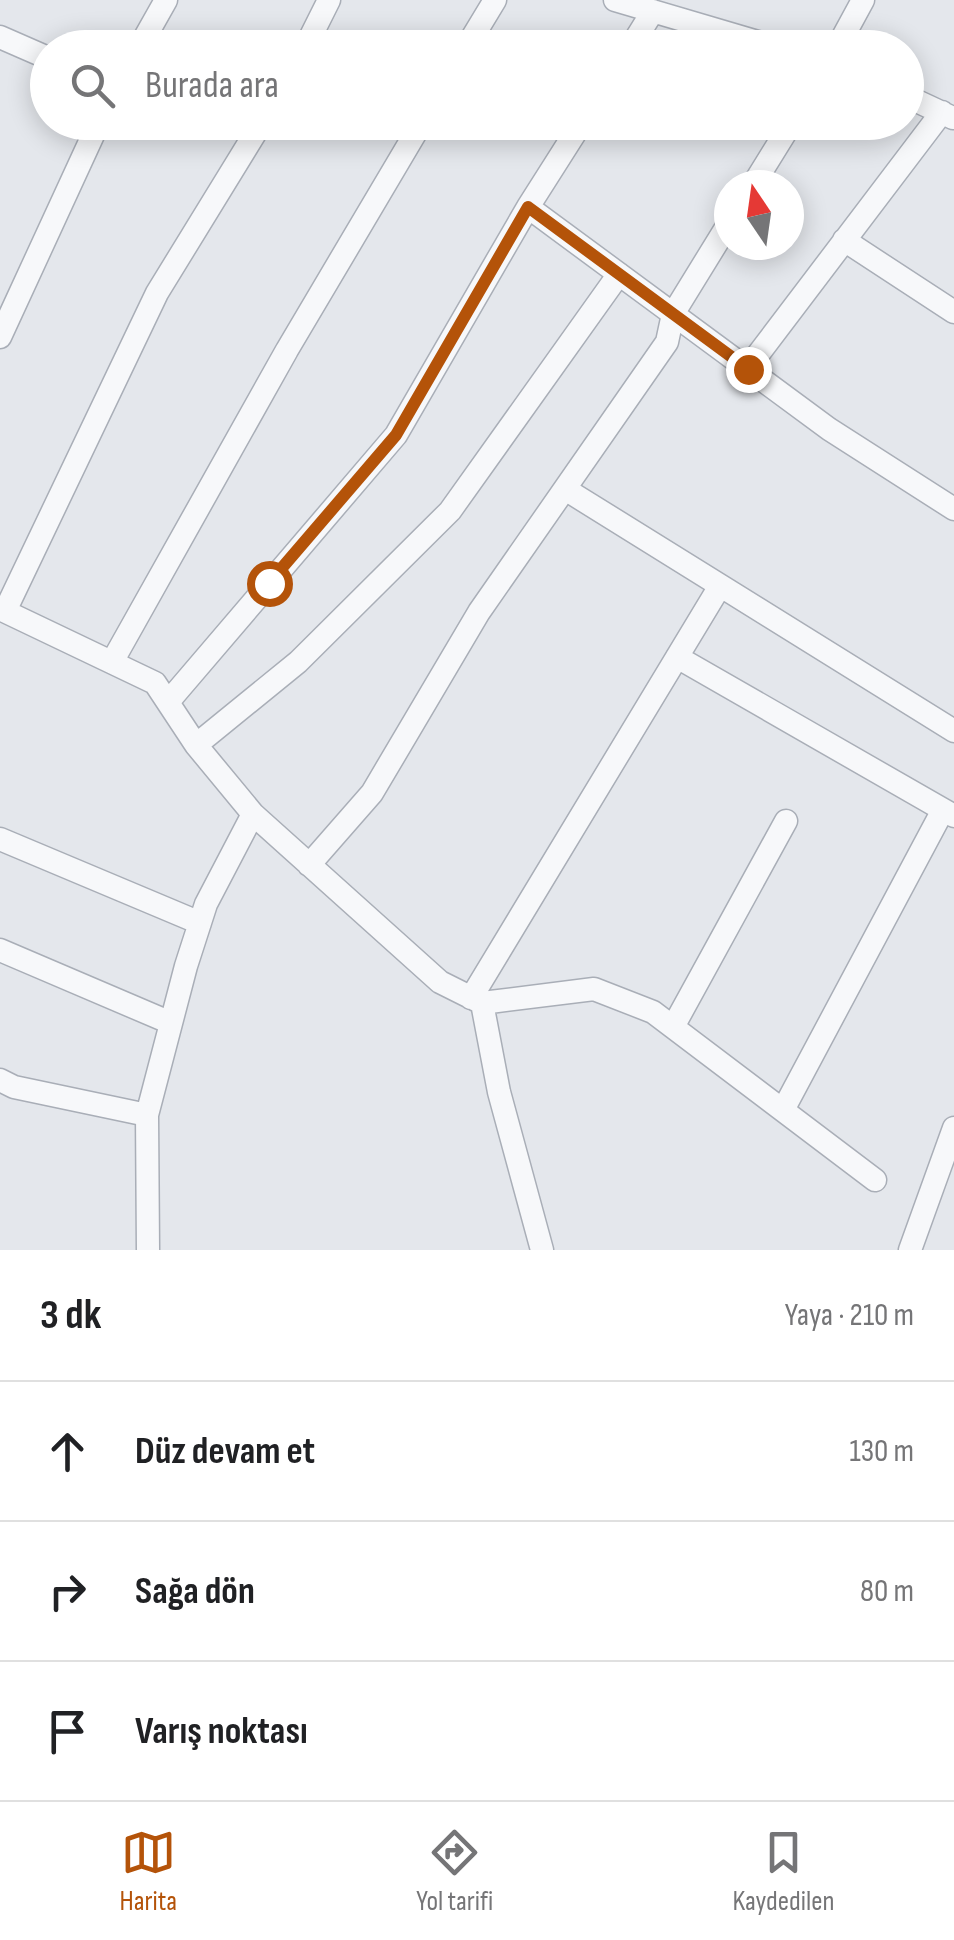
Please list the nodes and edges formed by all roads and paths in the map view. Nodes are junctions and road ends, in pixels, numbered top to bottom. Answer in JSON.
{"nodes":[{"id":1,"x":166,"y":0,"type":"edge"},
{"id":2,"x":329,"y":0,"type":"edge"},
{"id":3,"x":495,"y":0,"type":"edge"},
{"id":4,"x":615,"y":0,"type":"edge"},
{"id":5,"x":863,"y":0,"type":"edge"},
{"id":6,"x":653,"y":11,"type":"junction"},
{"id":7,"x":149,"y":30,"type":"edge"},
{"id":8,"x":314,"y":30,"type":"edge"},
{"id":9,"x":477,"y":30,"type":"edge"},
{"id":10,"x":641,"y":30,"type":"edge"},
{"id":11,"x":717,"y":30,"type":"edge"},
{"id":12,"x":847,"y":30,"type":"edge"},
{"id":13,"x":0,"y":37,"type":"edge"},
{"id":14,"x":30,"y":50,"type":"edge"},
{"id":15,"x":924,"y":104,"type":"edge"},
{"id":16,"x":948,"y":115,"type":"edge"},
{"id":17,"x":92,"y":140,"type":"edge"},
{"id":18,"x":251,"y":140,"type":"edge"},
{"id":19,"x":411,"y":140,"type":"edge"},
{"id":20,"x":571,"y":140,"type":"edge"},
{"id":21,"x":781,"y":140,"type":"edge"},
{"id":22,"x":762,"y":170,"type":"edge"},
{"id":23,"x":528,"y":207,"type":"junction"},
{"id":24,"x":844,"y":240,"type":"junction"},
{"id":25,"x":714,"y":248,"type":"edge"},
{"id":26,"x":619,"y":274,"type":"junction"},
{"id":27,"x":954,"y":312,"type":"edge"},
{"id":28,"x":673,"y":314,"type":"junction"},
{"id":29,"x":0,"y":337,"type":"edge"},
{"id":30,"x":748,"y":369,"type":"junction"},
{"id":31,"x":564,"y":489,"type":"junction"},
{"id":32,"x":954,"y":508,"type":"edge"},
{"id":33,"x":720,"y":586,"type":"junction"},
{"id":34,"x":3,"y":610,"type":"edge"},
{"id":35,"x":677,"y":657,"type":"junction"},
{"id":36,"x":112,"y":662,"type":"junction"},
{"id":37,"x":168,"y":702,"type":"junction"},
{"id":38,"x":954,"y":731,"type":"edge"},
{"id":39,"x":196,"y":745,"type":"junction"},
{"id":40,"x":949,"y":813,"type":"edge"},
{"id":41,"x":253,"y":814,"type":"junction"},
{"id":42,"x":786,"y":821,"type":"dead end"},
{"id":43,"x":0,"y":839,"type":"edge"},
{"id":44,"x":309,"y":865,"type":"junction"},
{"id":45,"x":200,"y":923,"type":"junction"},
{"id":46,"x":0,"y":950,"type":"edge"},
{"id":47,"x":476,"y":1001,"type":"junction"},
{"id":48,"x":171,"y":1023,"type":"junction"},
{"id":49,"x":673,"y":1027,"type":"junction"},
{"id":50,"x":0,"y":1080,"type":"edge"},
{"id":51,"x":783,"y":1110,"type":"junction"},
{"id":52,"x":147,"y":1115,"type":"junction"},
{"id":53,"x":954,"y":1128,"type":"edge"},
{"id":54,"x":875,"y":1180,"type":"dead end"},
{"id":55,"x":148,"y":1250,"type":"edge"},
{"id":56,"x":542,"y":1250,"type":"edge"},
{"id":57,"x":910,"y":1250,"type":"edge"}],
"edges":[{"from":1,"to":7,"type":"street"},
{"from":2,"to":8,"type":"street"},
{"from":3,"to":9,"type":"street"},
{"from":4,"to":6,"type":"street"},
{"from":5,"to":12,"type":"street"},
{"from":6,"to":10,"type":"street"},
{"from":6,"to":11,"type":"street"},
{"from":13,"to":14,"type":"street"},
{"from":15,"to":16,"type":"street"},
{"from":16,"to":24,"type":"street"},
{"from":17,"to":29,"type":"street"},
{"from":18,"to":34,"type":"street"},
{"from":19,"to":36,"type":"street"},
{"from":20,"to":23,"type":"street"},
{"from":21,"to":22,"type":"street"},
{"from":23,"to":26,"type":"street"},
{"from":23,"to":37,"type":"street"},
{"from":24,"to":27,"type":"street"},
{"from":24,"to":30,"type":"street"},
{"from":25,"to":28,"type":"street"},
{"from":26,"to":28,"type":"street"},
{"from":26,"to":39,"type":"street"},
{"from":28,"to":30,"type":"street"},
{"from":28,"to":31,"type":"street"},
{"from":30,"to":32,"type":"street"},
{"from":31,"to":33,"type":"street"},
{"from":31,"to":44,"type":"street"},
{"from":33,"to":35,"type":"street"},
{"from":33,"to":38,"type":"street"},
{"from":34,"to":36,"type":"street"},
{"from":35,"to":40,"type":"street"},
{"from":35,"to":47,"type":"street"},
{"from":36,"to":37,"type":"street"},
{"from":37,"to":39,"type":"street"},
{"from":39,"to":41,"type":"street"},
{"from":40,"to":51,"type":"street"},
{"from":41,"to":44,"type":"street"},
{"from":41,"to":45,"type":"street"},
{"from":42,"to":49,"type":"street"},
{"from":43,"to":45,"type":"street"},
{"from":44,"to":47,"type":"street"},
{"from":45,"to":48,"type":"street"},
{"from":46,"to":48,"type":"street"},
{"from":47,"to":49,"type":"street"},
{"from":47,"to":56,"type":"street"},
{"from":48,"to":52,"type":"street"},
{"from":49,"to":51,"type":"street"},
{"from":50,"to":52,"type":"street"},
{"from":51,"to":54,"type":"street"},
{"from":52,"to":55,"type":"street"},
{"from":53,"to":57,"type":"street"}]}
